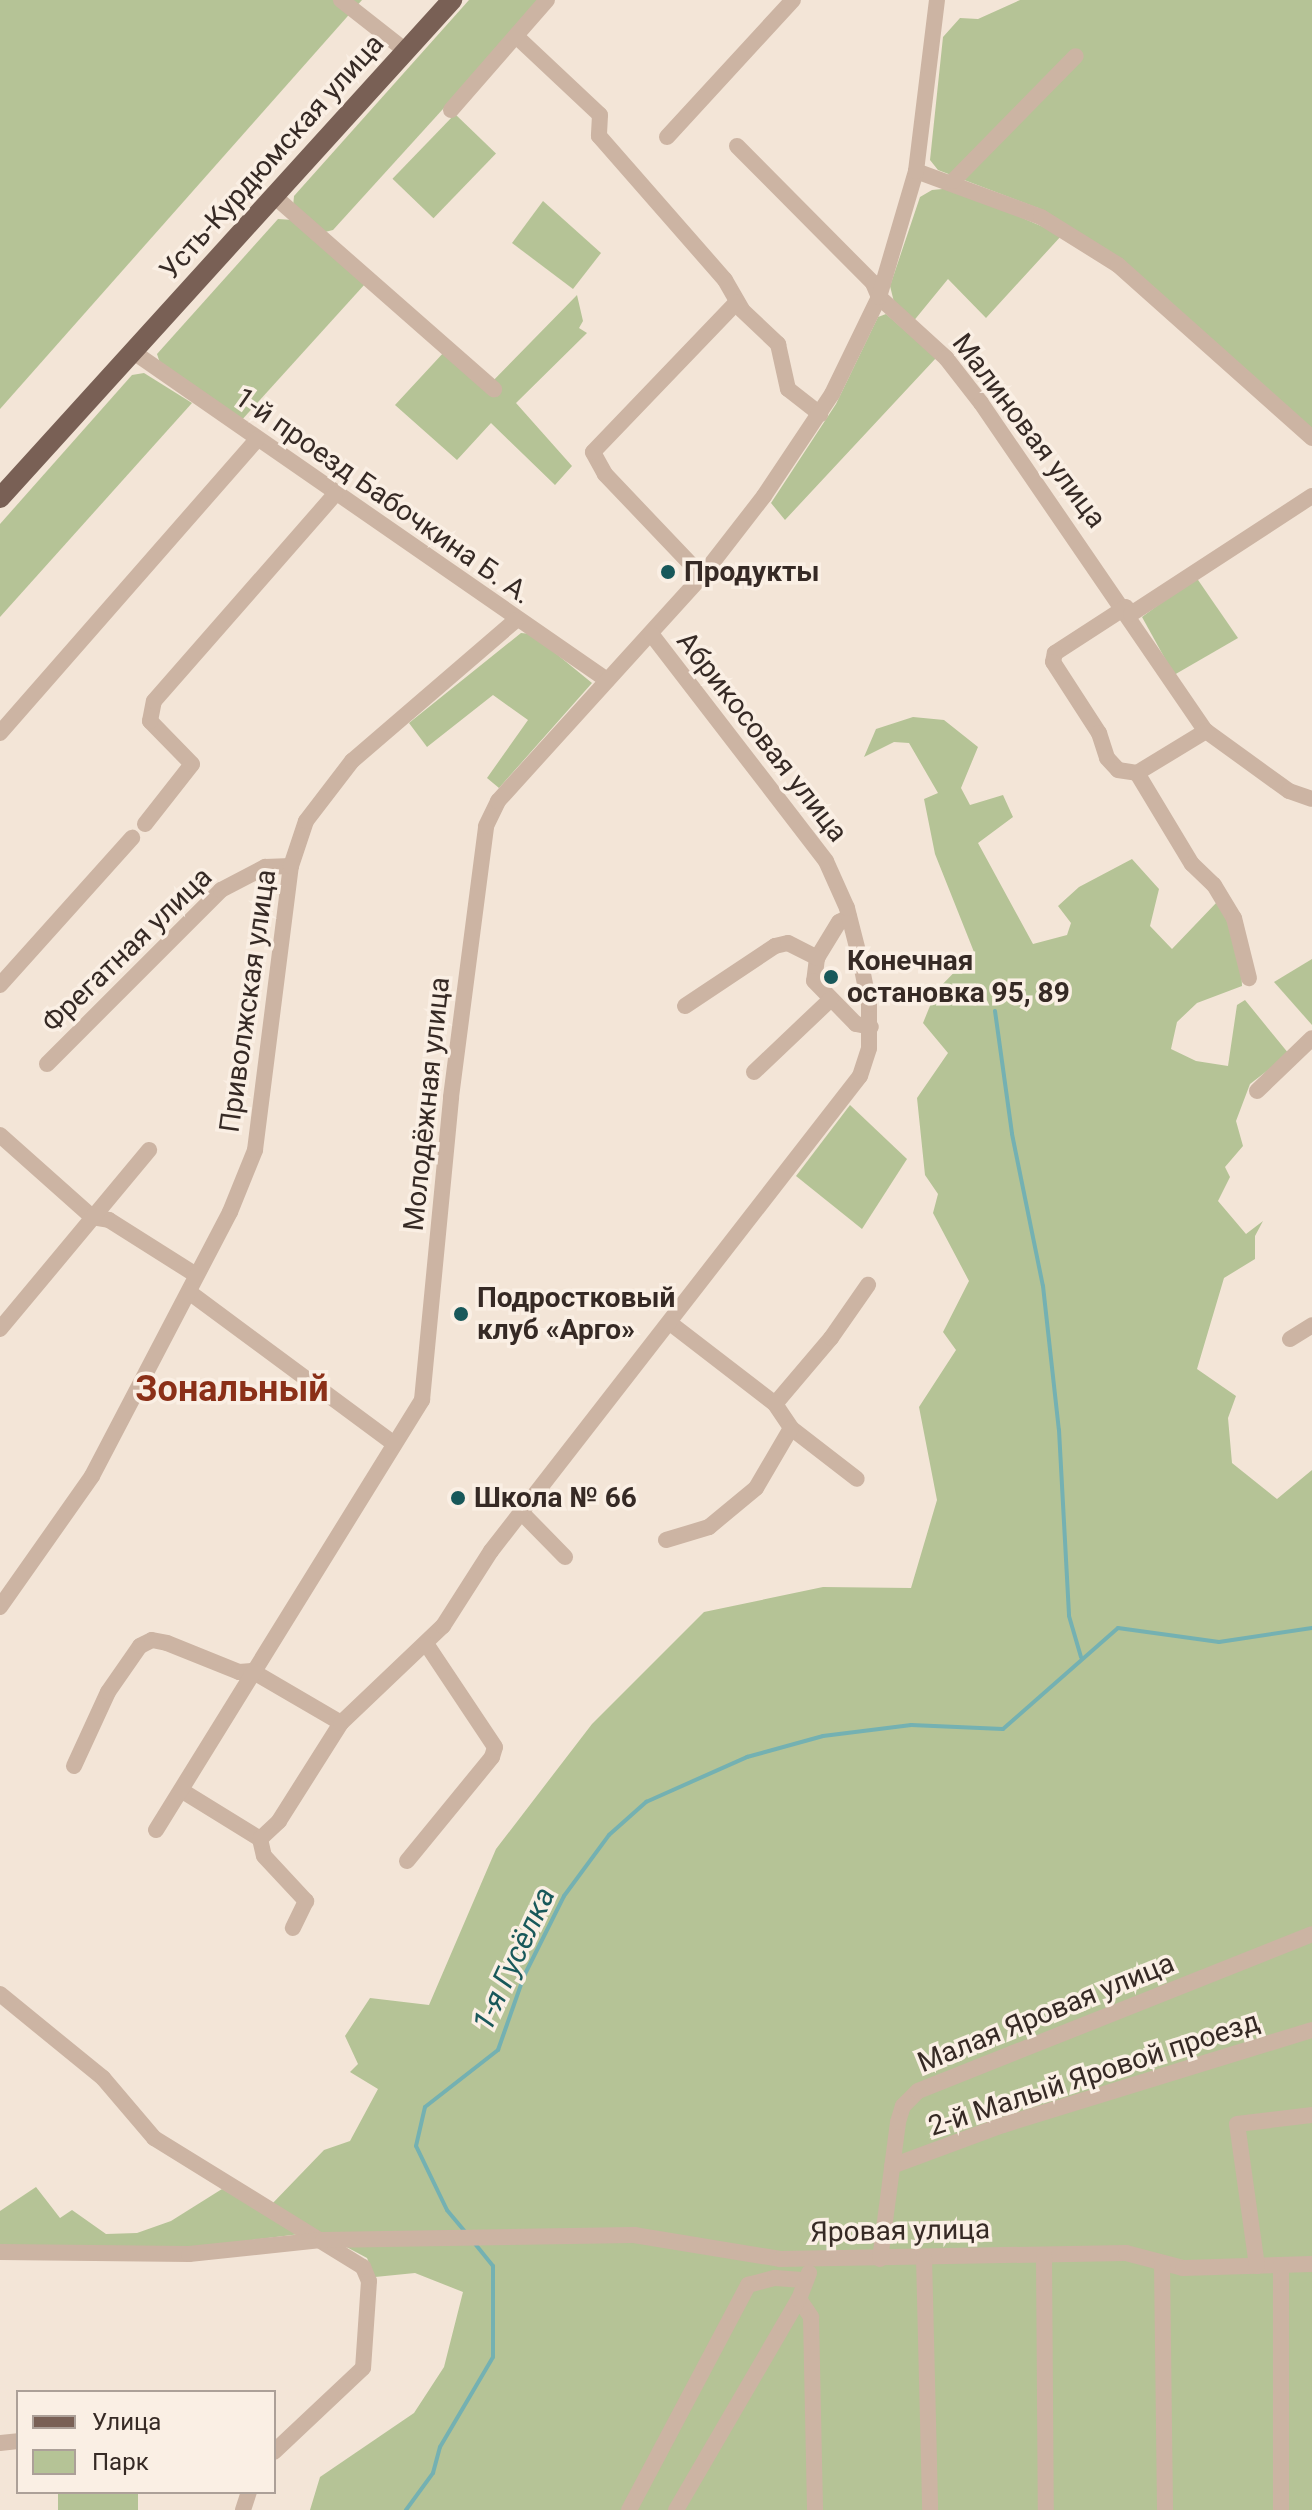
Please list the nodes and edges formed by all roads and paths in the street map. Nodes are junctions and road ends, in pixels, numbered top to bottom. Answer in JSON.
{"nodes":[{"id":1,"x":341,"y":0,"type":"edge"},
{"id":2,"x":452,"y":0,"type":"edge"},
{"id":3,"x":547,"y":0,"type":"edge"},
{"id":4,"x":793,"y":0,"type":"edge"},
{"id":5,"x":937,"y":0,"type":"edge"},
{"id":6,"x":516,"y":36,"type":"junction"},
{"id":7,"x":406,"y":51,"type":"junction"},
{"id":8,"x":1076,"y":56,"type":"dead end"},
{"id":9,"x":451,"y":110,"type":"dead end"},
{"id":10,"x":667,"y":137,"type":"dead end"},
{"id":11,"x":737,"y":146,"type":"dead end"},
{"id":12,"x":916,"y":171,"type":"junction"},
{"id":13,"x":953,"y":181,"type":"junction"},
{"id":14,"x":274,"y":196,"type":"junction"},
{"id":15,"x":879,"y":297,"type":"junction"},
{"id":16,"x":736,"y":303,"type":"junction"},
{"id":17,"x":132,"y":351,"type":"junction"},
{"id":18,"x":494,"y":389,"type":"dead end"},
{"id":19,"x":820,"y":414,"type":"junction"},
{"id":20,"x":1312,"y":438,"type":"edge"},
{"id":21,"x":257,"y":439,"type":"junction"},
{"id":22,"x":335,"y":494,"type":"junction"},
{"id":23,"x":1312,"y":496,"type":"edge"},
{"id":24,"x":0,"y":498,"type":"edge"},
{"id":25,"x":702,"y":576,"type":"junction"},
{"id":26,"x":1128,"y":610,"type":"junction"},
{"id":27,"x":516,"y":620,"type":"junction"},
{"id":28,"x":651,"y":634,"type":"junction"},
{"id":29,"x":607,"y":680,"type":"junction"},
{"id":30,"x":1206,"y":731,"type":"junction"},
{"id":31,"x":0,"y":733,"type":"edge"},
{"id":32,"x":1137,"y":773,"type":"junction"},
{"id":33,"x":1312,"y":799,"type":"edge"},
{"id":34,"x":145,"y":824,"type":"dead end"},
{"id":35,"x":132,"y":838,"type":"dead end"},
{"id":36,"x":291,"y":866,"type":"junction"},
{"id":37,"x":849,"y":917,"type":"junction"},
{"id":38,"x":817,"y":958,"type":"junction"},
{"id":39,"x":1249,"y":978,"type":"dead end"},
{"id":40,"x":0,"y":985,"type":"edge"},
{"id":41,"x":830,"y":1000,"type":"junction"},
{"id":42,"x":685,"y":1006,"type":"dead end"},
{"id":43,"x":871,"y":1027,"type":"junction"},
{"id":44,"x":1312,"y":1038,"type":"edge"},
{"id":45,"x":47,"y":1064,"type":"dead end"},
{"id":46,"x":754,"y":1072,"type":"dead end"},
{"id":47,"x":1257,"y":1091,"type":"dead end"},
{"id":48,"x":0,"y":1135,"type":"edge"},
{"id":49,"x":149,"y":1150,"type":"dead end"},
{"id":50,"x":92,"y":1217,"type":"junction"},
{"id":51,"x":196,"y":1275,"type":"junction"},
{"id":52,"x":868,"y":1285,"type":"dead end"},
{"id":53,"x":189,"y":1292,"type":"junction"},
{"id":54,"x":670,"y":1323,"type":"junction"},
{"id":55,"x":1312,"y":1325,"type":"edge"},
{"id":56,"x":0,"y":1329,"type":"edge"},
{"id":57,"x":1290,"y":1339,"type":"dead end"},
{"id":58,"x":775,"y":1404,"type":"junction"},
{"id":59,"x":791,"y":1428,"type":"junction"},
{"id":60,"x":393,"y":1443,"type":"junction"},
{"id":61,"x":857,"y":1479,"type":"dead end"},
{"id":62,"x":521,"y":1512,"type":"junction"},
{"id":63,"x":666,"y":1540,"type":"dead end"},
{"id":64,"x":565,"y":1557,"type":"dead end"},
{"id":65,"x":0,"y":1607,"type":"edge"},
{"id":66,"x":427,"y":1645,"type":"junction"},
{"id":67,"x":252,"y":1671,"type":"junction"},
{"id":68,"x":341,"y":1723,"type":"junction"},
{"id":69,"x":74,"y":1766,"type":"dead end"},
{"id":70,"x":184,"y":1792,"type":"junction"},
{"id":71,"x":156,"y":1830,"type":"dead end"},
{"id":72,"x":260,"y":1839,"type":"junction"},
{"id":73,"x":407,"y":1861,"type":"dead end"},
{"id":74,"x":293,"y":1928,"type":"dead end"},
{"id":75,"x":1312,"y":1934,"type":"edge"},
{"id":76,"x":0,"y":1994,"type":"edge"},
{"id":77,"x":1312,"y":2030,"type":"edge"},
{"id":78,"x":1312,"y":2115,"type":"edge"},
{"id":79,"x":892,"y":2166,"type":"junction"},
{"id":80,"x":323,"y":2240,"type":"junction"},
{"id":81,"x":0,"y":2252,"type":"edge"},
{"id":82,"x":1044,"y":2255,"type":"junction"},
{"id":83,"x":924,"y":2257,"type":"junction"},
{"id":84,"x":880,"y":2259,"type":"junction"},
{"id":85,"x":814,"y":2260,"type":"junction"},
{"id":86,"x":1162,"y":2263,"type":"junction"},
{"id":87,"x":1312,"y":2264,"type":"edge"},
{"id":88,"x":1281,"y":2265,"type":"junction"},
{"id":89,"x":1257,"y":2266,"type":"junction"},
{"id":90,"x":806,"y":2280,"type":"junction"},
{"id":91,"x":799,"y":2299,"type":"junction"},
{"id":92,"x":276,"y":2442,"type":"edge"},
{"id":93,"x":678,"y":2509,"type":"edge"},
{"id":94,"x":629,"y":2510,"type":"edge"},
{"id":95,"x":815,"y":2510,"type":"edge"},
{"id":96,"x":930,"y":2510,"type":"edge"},
{"id":97,"x":1046,"y":2510,"type":"edge"},
{"id":98,"x":1165,"y":2510,"type":"edge"},
{"id":99,"x":1281,"y":2510,"type":"edge"}],
"edges":[{"from":1,"to":7,"type":"street"},
{"from":2,"to":7,"type":"main road","name":"Усть-Курдюмская улица"},
{"from":3,"to":6,"type":"street"},
{"from":4,"to":10,"type":"street"},
{"from":5,"to":12,"type":"street","name":"Молодёжная улица"},
{"from":6,"to":9,"type":"street"},
{"from":6,"to":16,"type":"street"},
{"from":7,"to":14,"type":"main road","name":"Усть-Курдюмская улица"},
{"from":8,"to":13,"type":"street"},
{"from":11,"to":15,"type":"street"},
{"from":12,"to":13,"type":"street"},
{"from":12,"to":15,"type":"street","name":"Молодёжная улица"},
{"from":13,"to":20,"type":"street"},
{"from":14,"to":17,"type":"main road","name":"Усть-Курдюмская улица"},
{"from":14,"to":18,"type":"street"},
{"from":15,"to":19,"type":"street","name":"Молодёжная улица"},
{"from":15,"to":26,"type":"street","name":"Малиновая улица"},
{"from":16,"to":19,"type":"street"},
{"from":16,"to":25,"type":"street"},
{"from":17,"to":21,"type":"street","name":"1-й проезд Бабочкина Б. А."},
{"from":17,"to":24,"type":"main road","name":"Усть-Курдюмская улица"},
{"from":19,"to":25,"type":"street","name":"Молодёжная улица"},
{"from":21,"to":22,"type":"street","name":"1-й проезд Бабочкина Б. А."},
{"from":21,"to":31,"type":"street"},
{"from":22,"to":27,"type":"street","name":"1-й проезд Бабочкина Б. А."},
{"from":22,"to":34,"type":"street"},
{"from":23,"to":26,"type":"street"},
{"from":25,"to":28,"type":"street","name":"Молодёжная улица"},
{"from":26,"to":30,"type":"street","name":"Малиновая улица"},
{"from":26,"to":32,"type":"street"},
{"from":27,"to":29,"type":"street","name":"1-й проезд Бабочкина Б. А."},
{"from":27,"to":36,"type":"street","name":"Приволжская улица"},
{"from":28,"to":29,"type":"street","name":"Молодёжная улица"},
{"from":28,"to":37,"type":"street","name":"Абрикосовая улица"},
{"from":29,"to":60,"type":"street","name":"Молодёжная улица"},
{"from":30,"to":32,"type":"street"},
{"from":30,"to":33,"type":"street","name":"Малиновая улица"},
{"from":32,"to":39,"type":"street"},
{"from":35,"to":40,"type":"street"},
{"from":36,"to":45,"type":"street","name":"Фрегатная улица"},
{"from":36,"to":51,"type":"street","name":"Приволжская улица"},
{"from":37,"to":38,"type":"street"},
{"from":37,"to":43,"type":"street","name":"Абрикосовая улица"},
{"from":38,"to":41,"type":"street"},
{"from":38,"to":42,"type":"street"},
{"from":41,"to":43,"type":"street"},
{"from":41,"to":46,"type":"street"},
{"from":43,"to":54,"type":"street","name":"Абрикосовая улица"},
{"from":44,"to":47,"type":"street"},
{"from":48,"to":50,"type":"street"},
{"from":49,"to":50,"type":"street"},
{"from":50,"to":51,"type":"street"},
{"from":50,"to":56,"type":"street"},
{"from":51,"to":53,"type":"street","name":"Приволжская улица"},
{"from":52,"to":58,"type":"street"},
{"from":53,"to":60,"type":"street"},
{"from":53,"to":65,"type":"street","name":"Приволжская улица"},
{"from":54,"to":58,"type":"street"},
{"from":54,"to":62,"type":"street","name":"Абрикосовая улица"},
{"from":55,"to":57,"type":"street"},
{"from":58,"to":59,"type":"street"},
{"from":59,"to":61,"type":"street"},
{"from":59,"to":63,"type":"street"},
{"from":60,"to":67,"type":"street","name":"Молодёжная улица"},
{"from":62,"to":64,"type":"street"},
{"from":62,"to":66,"type":"street","name":"Абрикосовая улица"},
{"from":66,"to":68,"type":"street","name":"Абрикосовая улица"},
{"from":66,"to":73,"type":"street"},
{"from":67,"to":68,"type":"street"},
{"from":67,"to":69,"type":"street"},
{"from":67,"to":70,"type":"street","name":"Молодёжная улица"},
{"from":68,"to":72,"type":"street","name":"Абрикосовая улица"},
{"from":70,"to":71,"type":"street","name":"Молодёжная улица"},
{"from":70,"to":72,"type":"street"},
{"from":72,"to":74,"type":"street"},
{"from":75,"to":79,"type":"street","name":"Малая Яровая улица"},
{"from":76,"to":80,"type":"street"},
{"from":77,"to":79,"type":"street","name":"2-й Малый Яровой проезд"},
{"from":78,"to":89,"type":"street"},
{"from":79,"to":84,"type":"street","name":"Малая Яровая улица"},
{"from":80,"to":81,"type":"street","name":"Яровая улица"},
{"from":80,"to":85,"type":"street","name":"Яровая улица"},
{"from":80,"to":92,"type":"street"},
{"from":82,"to":83,"type":"street","name":"Яровая улица"},
{"from":82,"to":86,"type":"street","name":"Яровая улица"},
{"from":82,"to":97,"type":"street"},
{"from":83,"to":84,"type":"street","name":"Яровая улица"},
{"from":83,"to":96,"type":"street"},
{"from":84,"to":85,"type":"street","name":"Яровая улица"},
{"from":85,"to":90,"type":"street"},
{"from":86,"to":89,"type":"street","name":"Яровая улица"},
{"from":86,"to":98,"type":"street"},
{"from":87,"to":88,"type":"street","name":"Яровая улица"},
{"from":88,"to":89,"type":"street","name":"Яровая улица"},
{"from":88,"to":99,"type":"street"},
{"from":90,"to":91,"type":"street"},
{"from":90,"to":94,"type":"street"},
{"from":91,"to":93,"type":"street"},
{"from":91,"to":95,"type":"street"}]}
